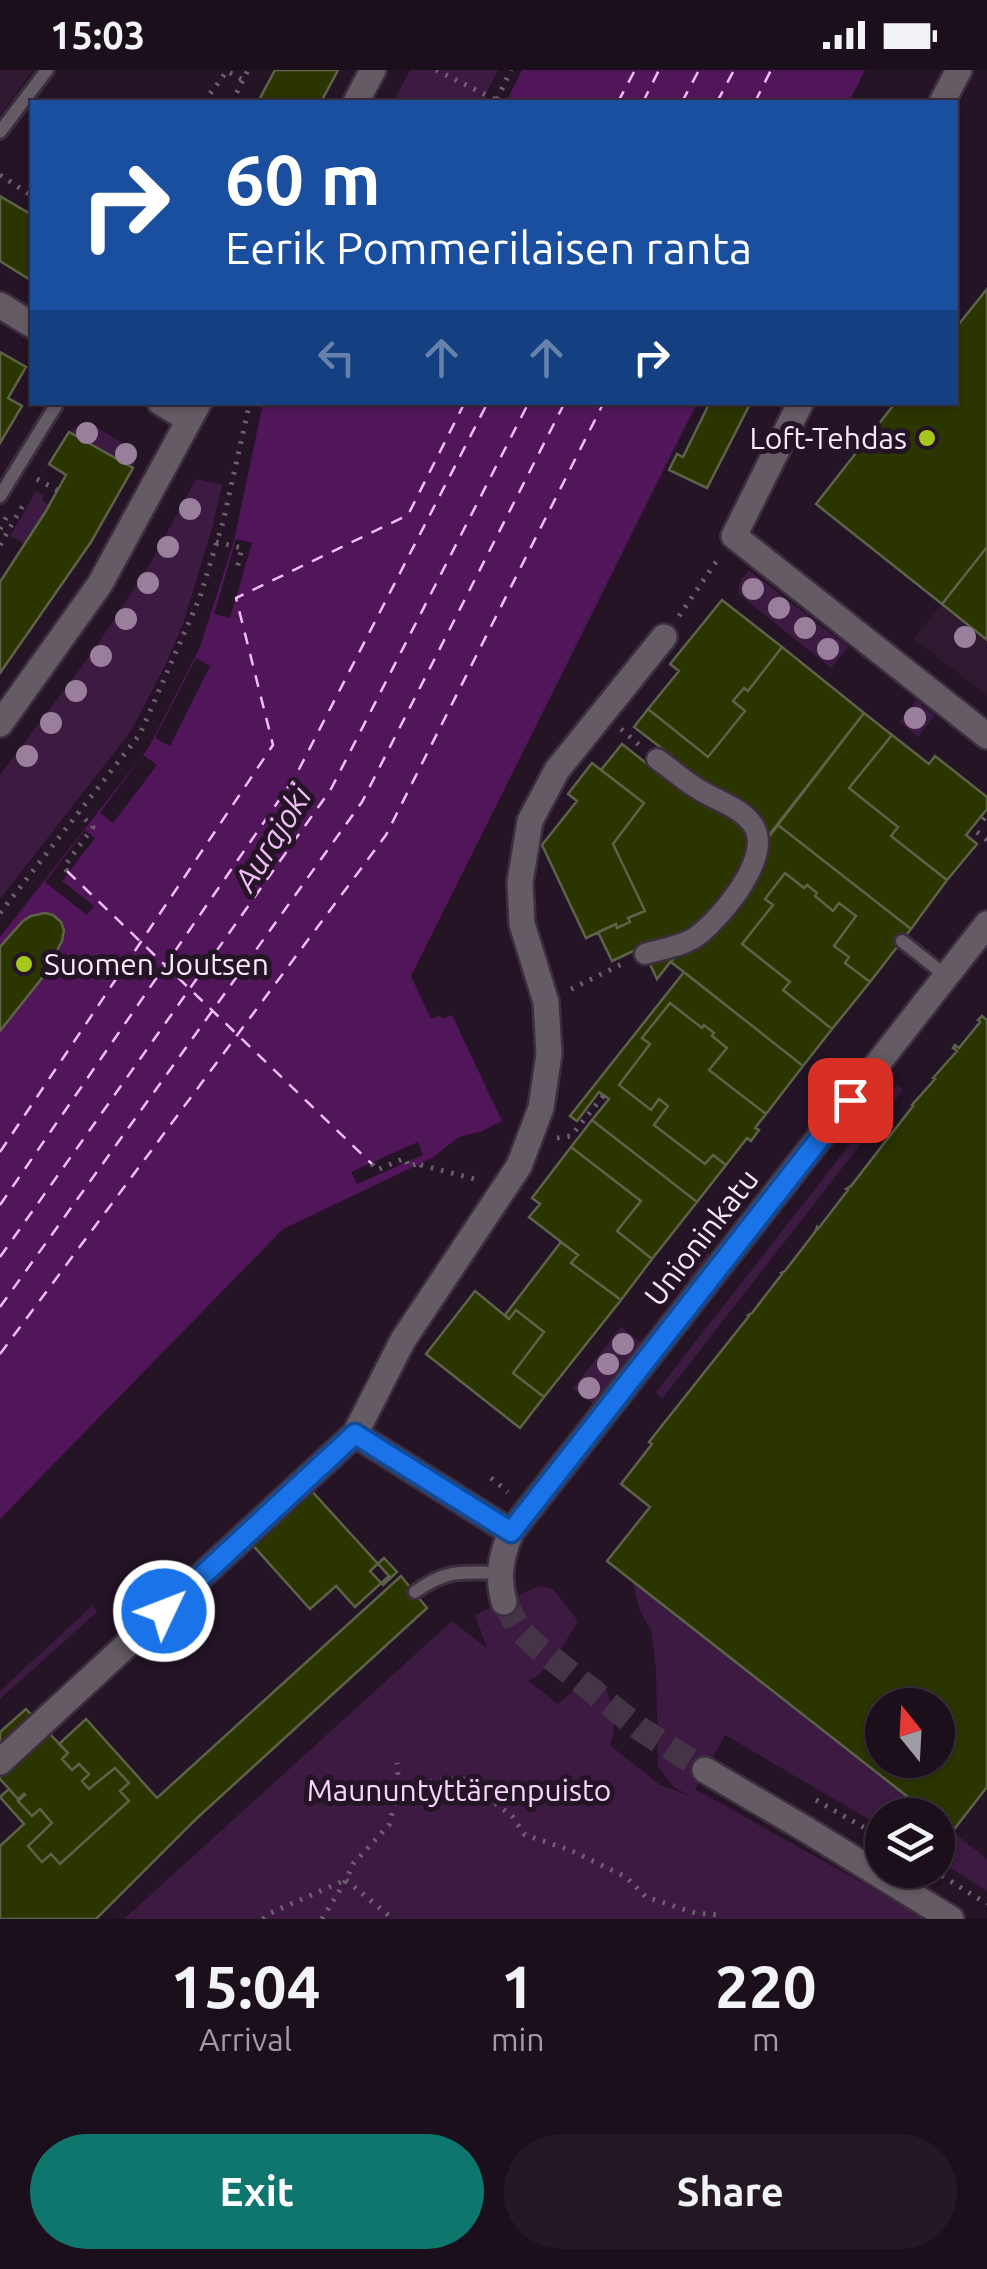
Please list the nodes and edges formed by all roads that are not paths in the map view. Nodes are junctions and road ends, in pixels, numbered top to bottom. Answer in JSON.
{"nodes":[{"id":1,"x":47,"y":70,"type":"edge"},
{"id":2,"x":374,"y":70,"type":"edge"},
{"id":3,"x":959,"y":70,"type":"edge"},
{"id":4,"x":357,"y":100,"type":"edge"},
{"id":5,"x":943,"y":100,"type":"edge"},
{"id":6,"x":0,"y":132,"type":"edge"},
{"id":7,"x":0,"y":305,"type":"edge"},
{"id":8,"x":30,"y":324,"type":"edge"},
{"id":9,"x":56,"y":405,"type":"edge"},
{"id":10,"x":800,"y":405,"type":"edge"},
{"id":11,"x":194,"y":411,"type":"edge"},
{"id":12,"x":0,"y":496,"type":"edge"},
{"id":13,"x":664,"y":637,"type":"road end"},
{"id":14,"x":0,"y":724,"type":"edge"},
{"id":15,"x":987,"y":736,"type":"edge"},
{"id":16,"x":658,"y":759,"type":"dead end"},
{"id":17,"x":987,"y":924,"type":"edge"},
{"id":18,"x":902,"y":941,"type":"dead end"},
{"id":19,"x":645,"y":954,"type":"dead end"},
{"id":20,"x":946,"y":976,"type":"junction"},
{"id":21,"x":355,"y":1434,"type":"junction"},
{"id":22,"x":511,"y":1532,"type":"junction"},
{"id":23,"x":500,"y":1574,"type":"junction"},
{"id":24,"x":414,"y":1592,"type":"dead end"},
{"id":25,"x":504,"y":1602,"type":"tunnel mouth"},
{"id":26,"x":0,"y":1762,"type":"edge"},
{"id":27,"x":705,"y":1770,"type":"tunnel mouth"},
{"id":28,"x":951,"y":1919,"type":"edge"}],
"edges":[{"from":1,"to":6,"type":"lane"},
{"from":2,"to":4,"type":"street"},
{"from":3,"to":5,"type":"street"},
{"from":7,"to":8,"type":"street"},
{"from":9,"to":12,"type":"lane"},
{"from":10,"to":15,"type":"street"},
{"from":11,"to":14,"type":"street"},
{"from":13,"to":21,"type":"street"},
{"from":16,"to":19,"type":"street"},
{"from":17,"to":20,"type":"street","name":"Unioninkatu"},
{"from":18,"to":20,"type":"lane"},
{"from":20,"to":22,"type":"street","name":"Unioninkatu"},
{"from":21,"to":22,"type":"street"},
{"from":21,"to":26,"type":"street"},
{"from":22,"to":23,"type":"street","name":"Unioninkatu"},
{"from":23,"to":24,"type":"lane"},
{"from":23,"to":25,"type":"street","name":"Unioninkatu"},
{"from":27,"to":28,"type":"street"}]}
